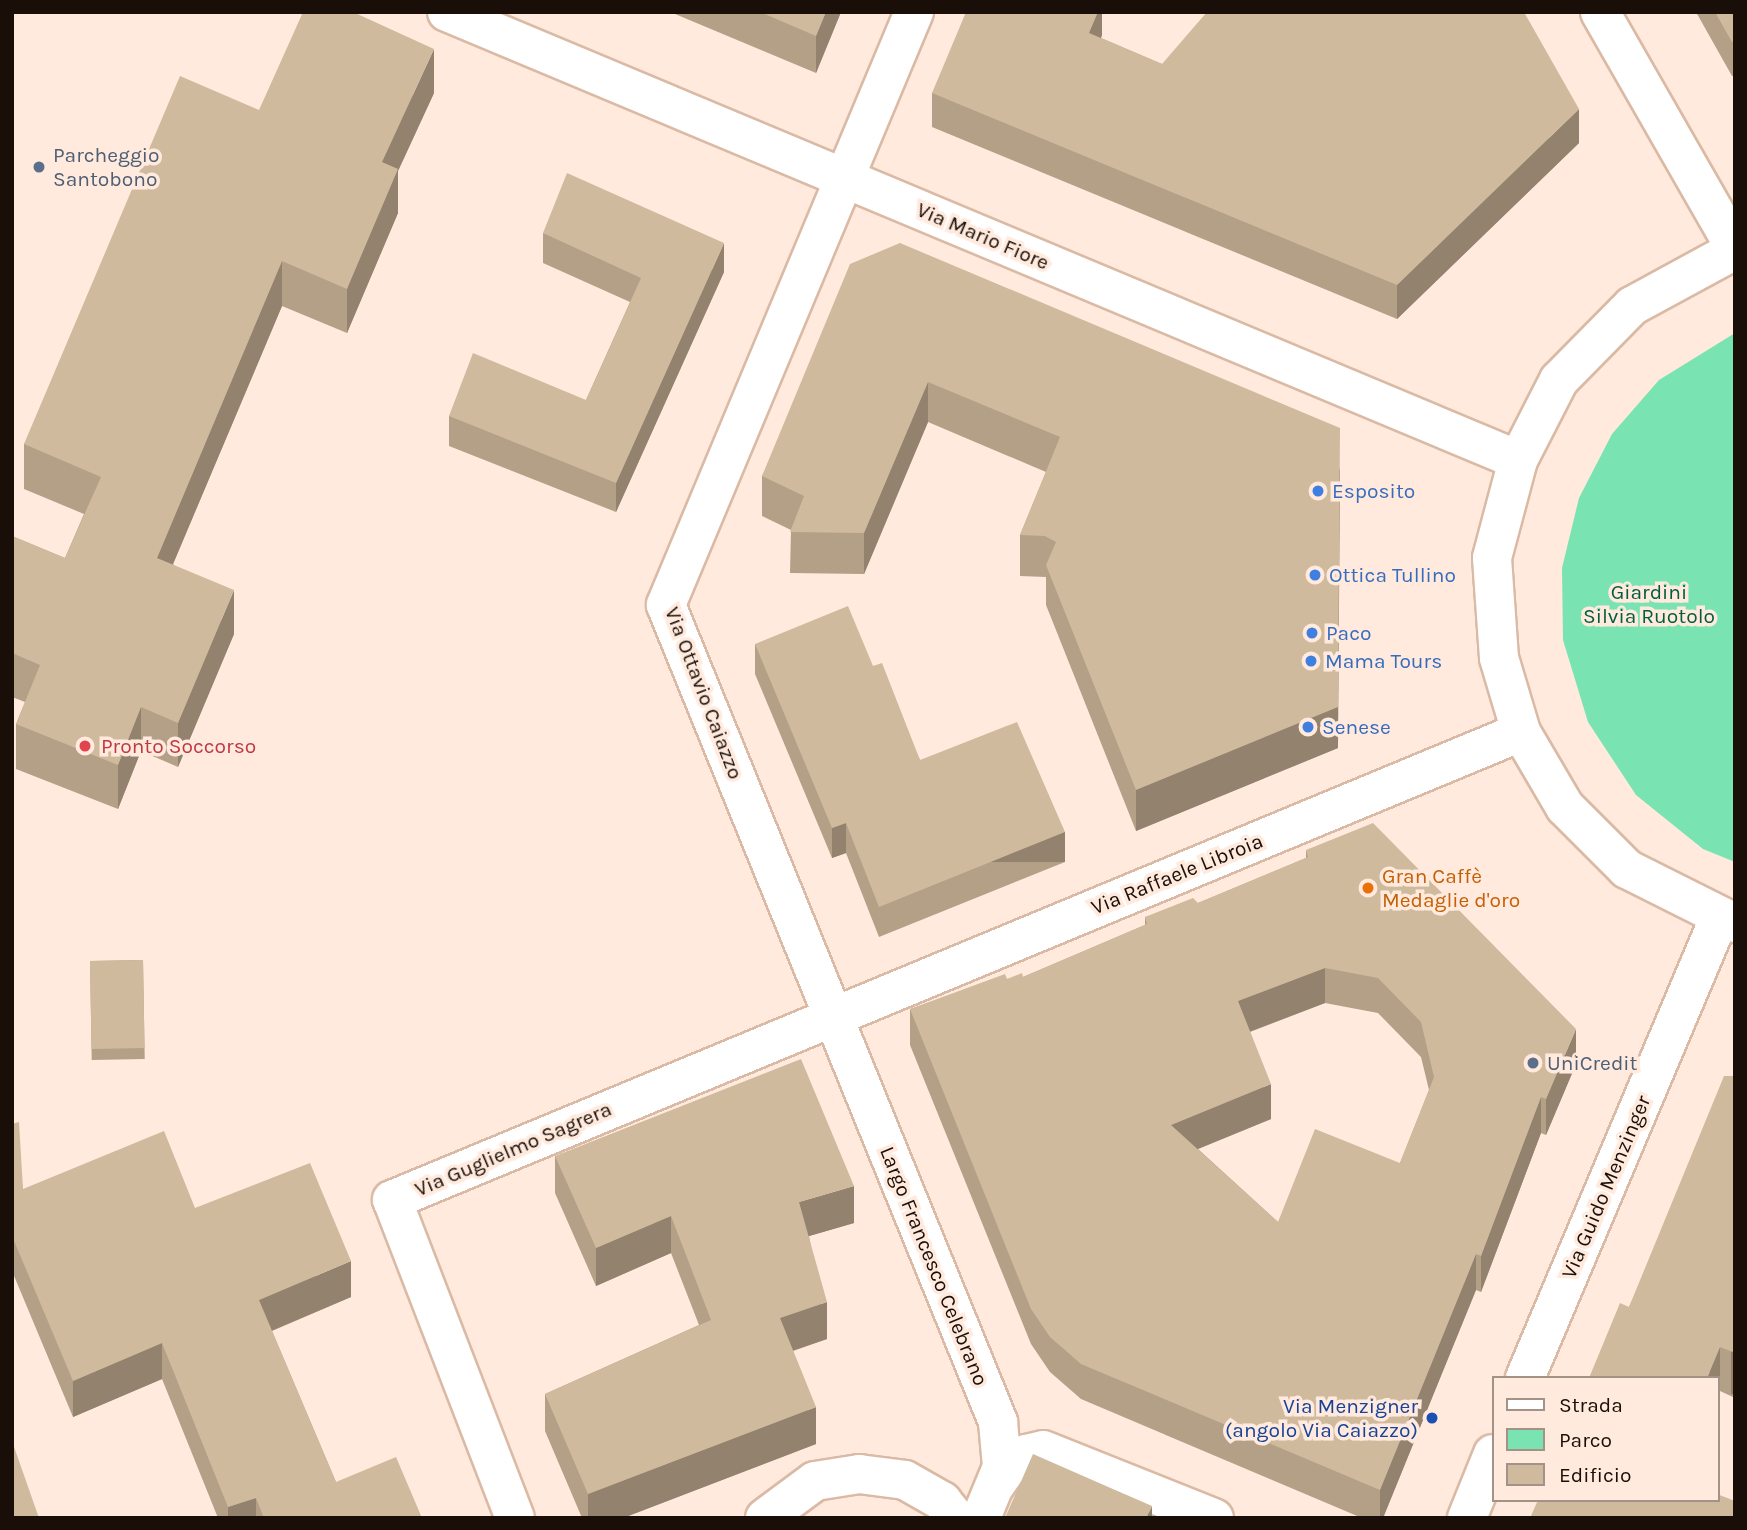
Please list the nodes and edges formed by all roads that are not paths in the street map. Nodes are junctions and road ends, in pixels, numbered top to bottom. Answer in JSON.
{"nodes":[{"id":1,"x":447,"y":12,"type":"edge"},
{"id":2,"x":914,"y":12,"type":"edge"},
{"id":3,"x":1600,"y":12,"type":"edge"},
{"id":4,"x":845,"y":178,"type":"junction"},
{"id":5,"x":1735,"y":249,"type":"edge"},
{"id":6,"x":1518,"y":460,"type":"junction"},
{"id":7,"x":1521,"y":732,"type":"junction"},
{"id":8,"x":1727,"y":921,"type":"edge"},
{"id":9,"x":833,"y":1016,"type":"junction"},
{"id":10,"x":1526,"y":1376,"type":"edge"},
{"id":11,"x":1492,"y":1456,"type":"edge"},
{"id":12,"x":989,"y":1501,"type":"edge"},
{"id":13,"x":515,"y":1518,"type":"edge"},
{"id":14,"x":765,"y":1518,"type":"edge"},
{"id":15,"x":956,"y":1518,"type":"edge"},
{"id":16,"x":1214,"y":1518,"type":"edge"},
{"id":17,"x":1467,"y":1518,"type":"edge"}],
"edges":[{"from":1,"to":4,"type":"street","name":"Via Mario Fiore"},
{"from":2,"to":4,"type":"street","name":"Via Ottavio Caiazzo"},
{"from":3,"to":5,"type":"street"},
{"from":4,"to":6,"type":"street","name":"Via Mario Fiore"},
{"from":4,"to":9,"type":"street","name":"Via Ottavio Caiazzo"},
{"from":5,"to":6,"type":"street"},
{"from":6,"to":7,"type":"street"},
{"from":7,"to":8,"type":"street"},
{"from":7,"to":9,"type":"street","name":"Via Raffaele Libroia"},
{"from":8,"to":10,"type":"street","name":"Via Guido Menzinger"},
{"from":9,"to":12,"type":"street","name":"Largo Francesco Celebrano"},
{"from":9,"to":13,"type":"street","name":"Via Guglielmo Sagrera"},
{"from":11,"to":17,"type":"street"},
{"from":12,"to":16,"type":"street"},
{"from":14,"to":15,"type":"street"}]}
